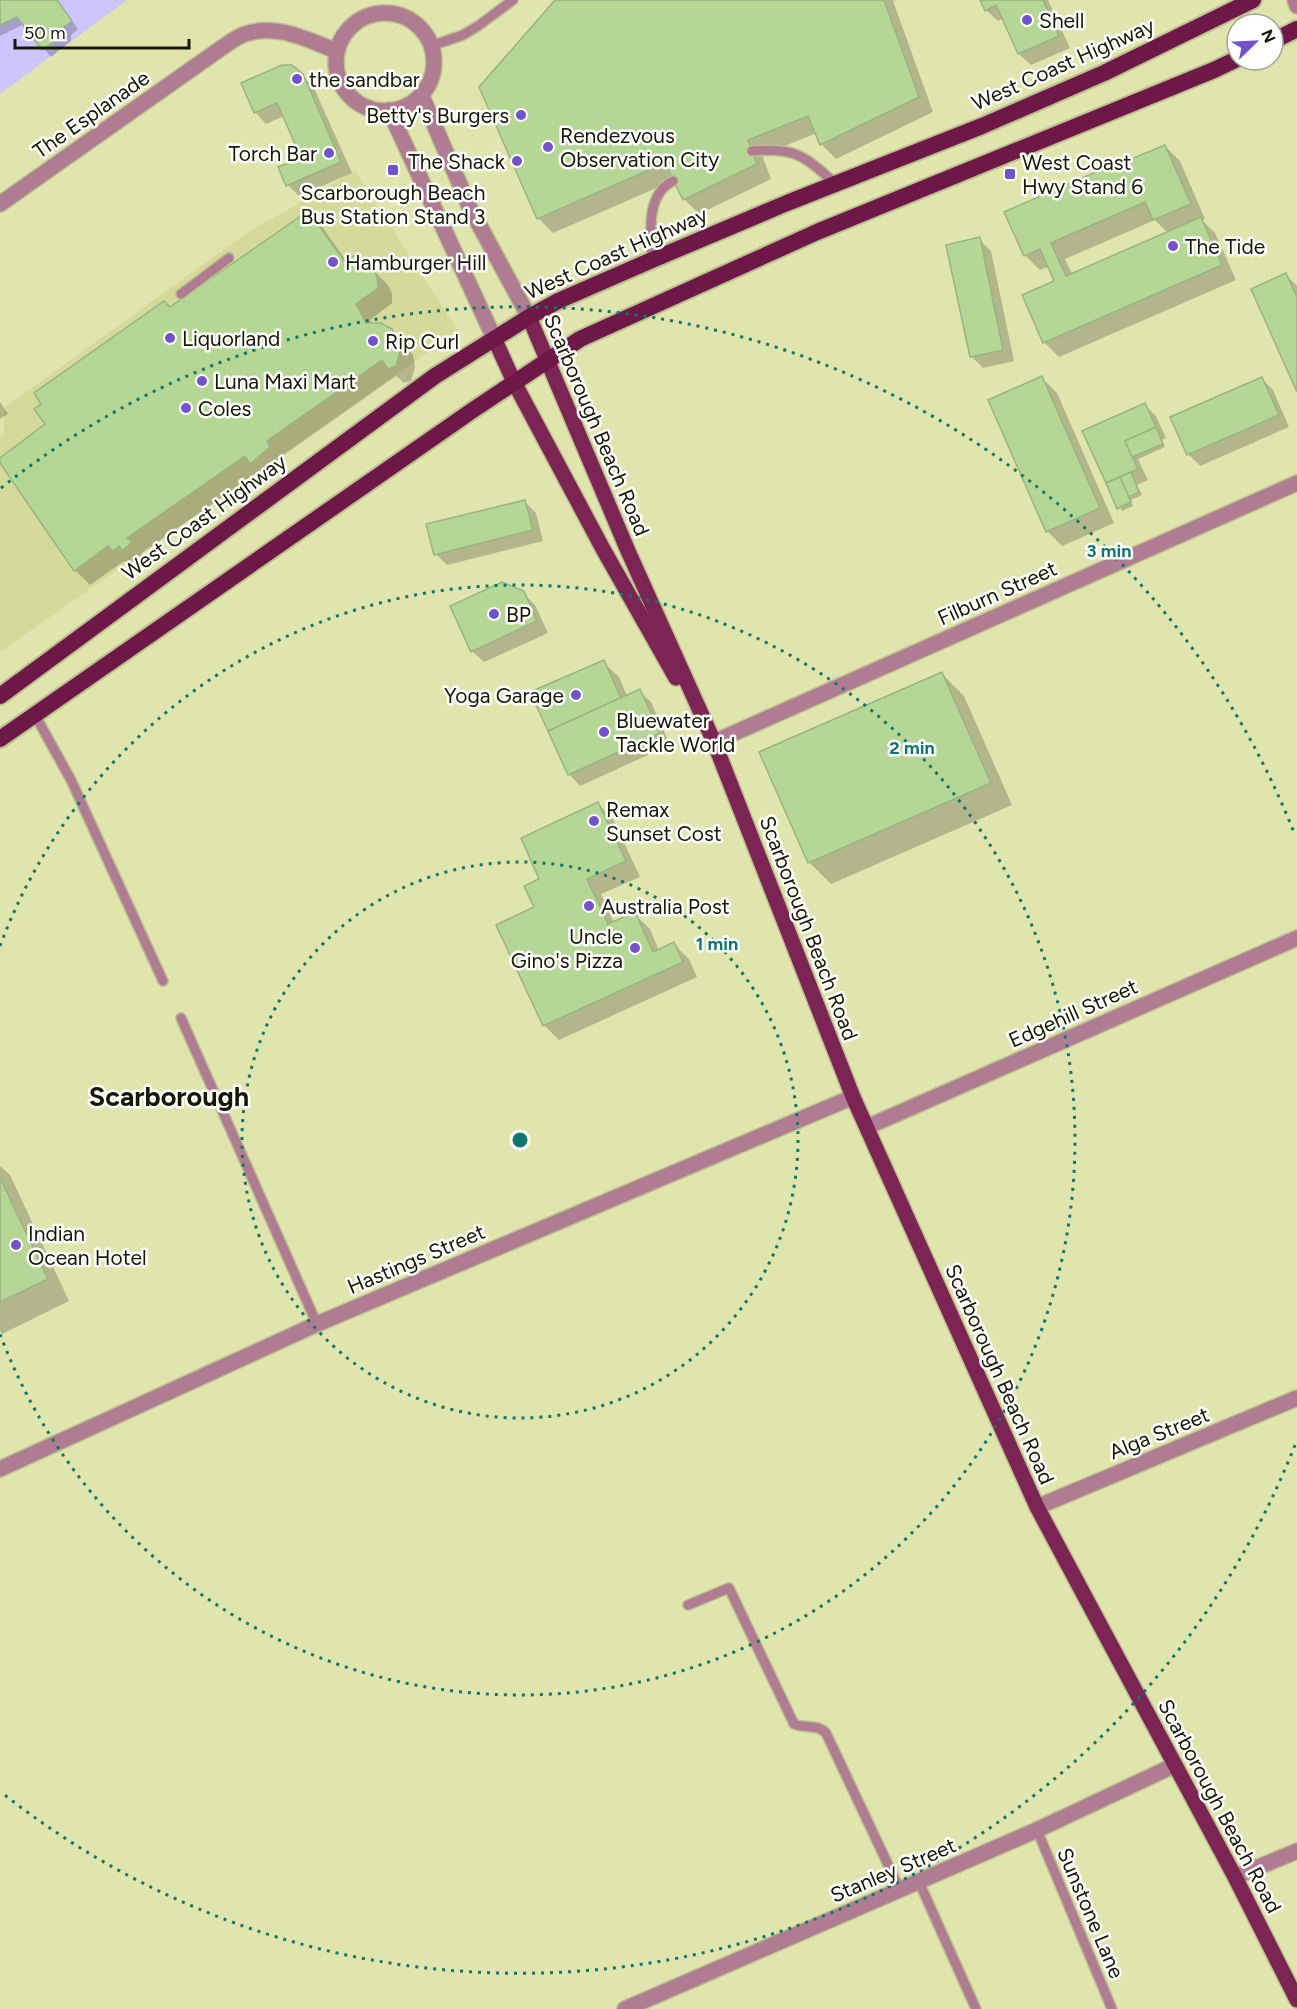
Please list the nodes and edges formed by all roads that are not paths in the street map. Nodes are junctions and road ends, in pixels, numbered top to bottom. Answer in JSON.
{"nodes":[{"id":1,"x":513,"y":0,"type":"edge"},
{"id":2,"x":1253,"y":0,"type":"edge"},
{"id":3,"x":1295,"y":0,"type":"edge"},
{"id":4,"x":1297,"y":6,"type":"edge"},
{"id":5,"x":431,"y":46,"type":"junction"},
{"id":6,"x":337,"y":51,"type":"junction"},
{"id":7,"x":1225,"y":65,"type":"edge"},
{"id":8,"x":421,"y":94,"type":"junction"},
{"id":9,"x":389,"y":110,"type":"junction"},
{"id":10,"x":752,"y":151,"type":"dead end"},
{"id":11,"x":673,"y":181,"type":"dead end"},
{"id":12,"x":836,"y":184,"type":"junction"},
{"id":13,"x":0,"y":204,"type":"edge"},
{"id":14,"x":229,"y":258,"type":"dead end"},
{"id":15,"x":652,"y":260,"type":"junction"},
{"id":16,"x":181,"y":294,"type":"dead end"},
{"id":17,"x":529,"y":317,"type":"junction"},
{"id":18,"x":494,"y":338,"type":"junction"},
{"id":19,"x":547,"y":360,"type":"junction"},
{"id":20,"x":514,"y":381,"type":"junction"},
{"id":21,"x":1297,"y":483,"type":"edge"},
{"id":22,"x":0,"y":696,"type":"edge"},
{"id":23,"x":35,"y":715,"type":"junction"},
{"id":24,"x":0,"y":739,"type":"edge"},
{"id":25,"x":714,"y":742,"type":"junction"},
{"id":26,"x":1297,"y":938,"type":"edge"},
{"id":27,"x":163,"y":981,"type":"dead end"},
{"id":28,"x":181,"y":1018,"type":"dead end"},
{"id":29,"x":853,"y":1097,"type":"junction"},
{"id":30,"x":867,"y":1127,"type":"junction"},
{"id":31,"x":316,"y":1324,"type":"junction"},
{"id":32,"x":1297,"y":1398,"type":"edge"},
{"id":33,"x":0,"y":1469,"type":"edge"},
{"id":34,"x":1037,"y":1507,"type":"junction"},
{"id":35,"x":688,"y":1605,"type":"dead end"},
{"id":36,"x":1175,"y":1765,"type":"junction"},
{"id":37,"x":1037,"y":1830,"type":"junction"},
{"id":38,"x":1297,"y":1851,"type":"edge"},
{"id":39,"x":1235,"y":1877,"type":"junction"},
{"id":40,"x":919,"y":1882,"type":"junction"},
{"id":41,"x":900,"y":1890,"type":"junction"},
{"id":42,"x":1297,"y":2000,"type":"edge"},
{"id":43,"x":625,"y":2009,"type":"edge"},
{"id":44,"x":976,"y":2009,"type":"edge"},
{"id":45,"x":1112,"y":2009,"type":"edge"}],
"edges":[{"from":1,"to":5,"type":"lane"},
{"from":2,"to":12,"type":"highway","name":"West Coast Highway"},
{"from":3,"to":4,"type":"street"},
{"from":5,"to":6,"type":"street"},
{"from":5,"to":8,"type":"street"},
{"from":6,"to":9,"type":"street"},
{"from":6,"to":13,"type":"street","name":"The Esplanade"},
{"from":7,"to":19,"type":"highway"},
{"from":8,"to":9,"type":"street"},
{"from":8,"to":17,"type":"street","name":"Scarborough Beach Road"},
{"from":9,"to":18,"type":"street","name":"Scarborough Beach Road"},
{"from":10,"to":12,"type":"lane"},
{"from":11,"to":15,"type":"lane"},
{"from":12,"to":15,"type":"highway","name":"West Coast Highway"},
{"from":14,"to":16,"type":"lane"},
{"from":15,"to":17,"type":"highway","name":"West Coast Highway"},
{"from":17,"to":18,"type":"highway","name":"West Coast Highway"},
{"from":17,"to":19,"type":"main road","name":"Scarborough Beach Road"},
{"from":18,"to":20,"type":"main road","name":"Scarborough Beach Road"},
{"from":18,"to":22,"type":"highway","name":"West Coast Highway"},
{"from":19,"to":20,"type":"highway"},
{"from":19,"to":25,"type":"main road","name":"Scarborough Beach Road"},
{"from":20,"to":23,"type":"highway"},
{"from":20,"to":25,"type":"main road","name":"Scarborough Beach Road"},
{"from":21,"to":25,"type":"street","name":"Filburn Street"},
{"from":23,"to":24,"type":"highway"},
{"from":23,"to":27,"type":"lane"},
{"from":25,"to":29,"type":"main road","name":"Scarborough Beach Road"},
{"from":26,"to":30,"type":"street","name":"Edgehill Street"},
{"from":28,"to":31,"type":"lane"},
{"from":29,"to":30,"type":"main road","name":"Scarborough Beach Road"},
{"from":29,"to":31,"type":"street","name":"Hastings Street"},
{"from":30,"to":34,"type":"main road","name":"Scarborough Beach Road"},
{"from":31,"to":33,"type":"street","name":"Hastings Street"},
{"from":32,"to":34,"type":"street","name":"Alga Street"},
{"from":34,"to":36,"type":"main road","name":"Scarborough Beach Road"},
{"from":35,"to":41,"type":"lane"},
{"from":36,"to":37,"type":"street","name":"Stanley Street"},
{"from":36,"to":39,"type":"main road","name":"Scarborough Beach Road"},
{"from":37,"to":40,"type":"street","name":"Stanley Street"},
{"from":37,"to":45,"type":"lane","name":"Sunstone Lane"},
{"from":38,"to":39,"type":"street"},
{"from":39,"to":42,"type":"main road","name":"Scarborough Beach Road"},
{"from":40,"to":41,"type":"street","name":"Stanley Street"},
{"from":40,"to":44,"type":"lane"},
{"from":41,"to":43,"type":"street","name":"Stanley Street"}]}
